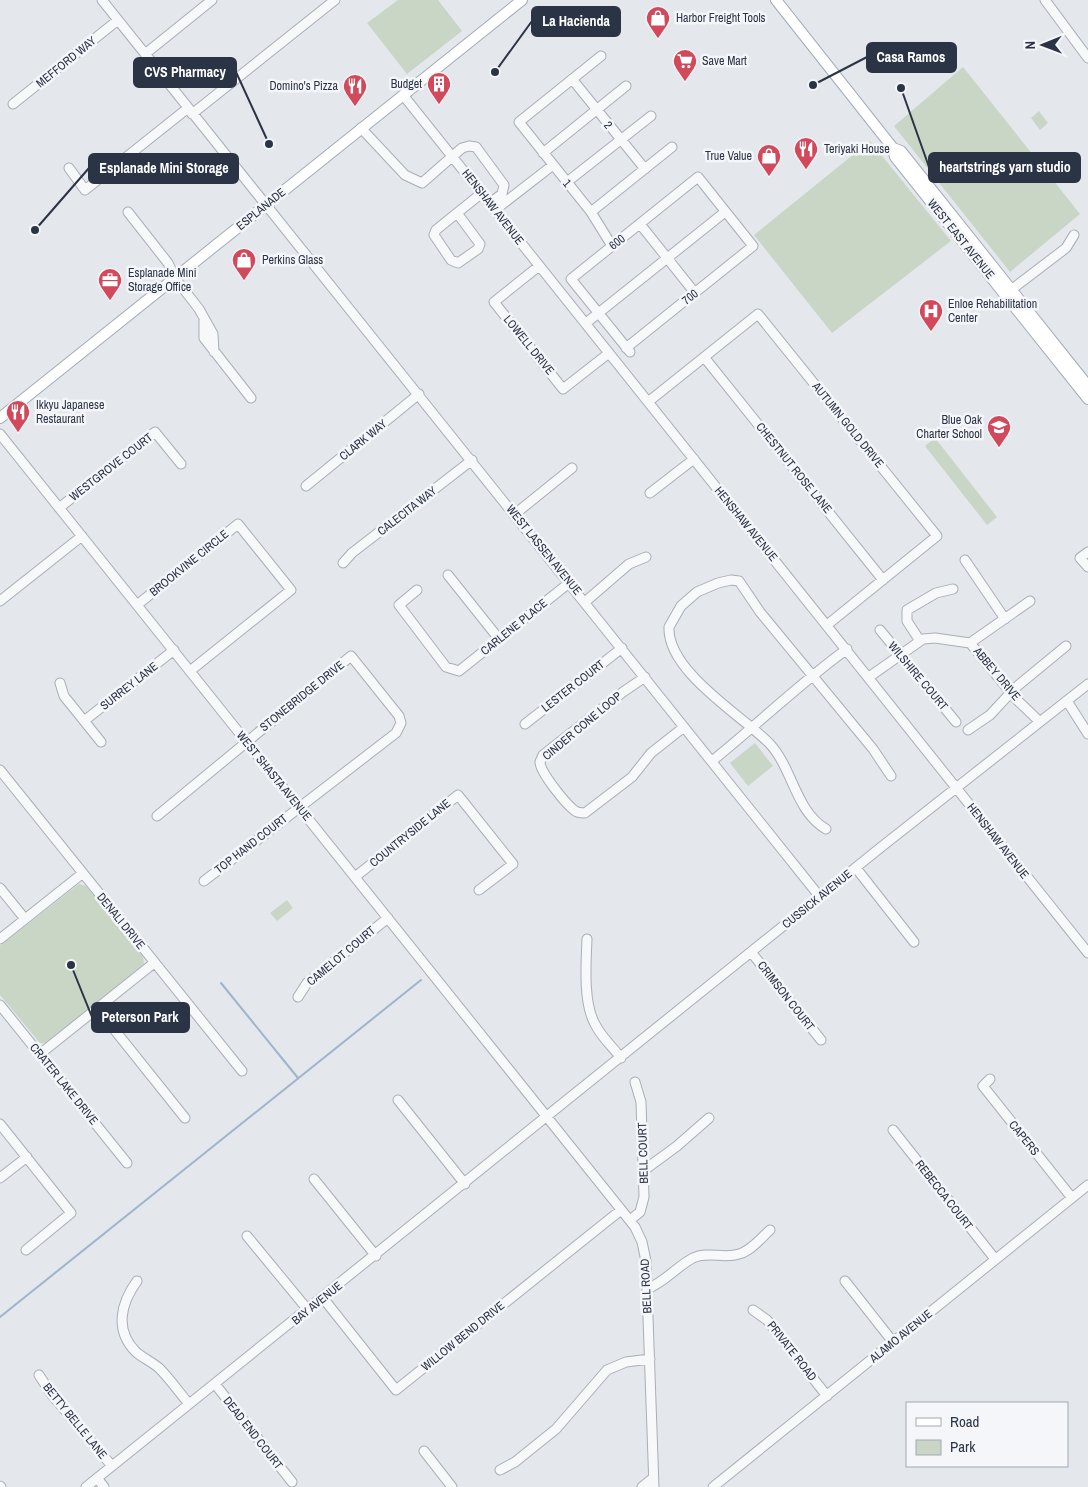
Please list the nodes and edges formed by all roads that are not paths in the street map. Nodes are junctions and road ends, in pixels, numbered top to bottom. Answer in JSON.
{"nodes":[{"id":1,"x":102,"y":0,"type":"edge"},
{"id":2,"x":212,"y":0,"type":"edge"},
{"id":3,"x":335,"y":0,"type":"edge"},
{"id":4,"x":522,"y":0,"type":"edge"},
{"id":5,"x":776,"y":0,"type":"edge"},
{"id":6,"x":1045,"y":0,"type":"edge"},
{"id":7,"x":118,"y":20,"type":"junction"},
{"id":8,"x":145,"y":54,"type":"junction"},
{"id":9,"x":601,"y":56,"type":"dead end"},
{"id":10,"x":1088,"y":58,"type":"edge"},
{"id":11,"x":572,"y":79,"type":"junction"},
{"id":12,"x":626,"y":86,"type":"dead end"},
{"id":13,"x":403,"y":95,"type":"junction"},
{"id":14,"x":13,"y":104,"type":"dead end"},
{"id":15,"x":596,"y":109,"type":"junction"},
{"id":16,"x":190,"y":111,"type":"junction"},
{"id":17,"x":651,"y":116,"type":"dead end"},
{"id":18,"x":361,"y":128,"type":"junction"},
{"id":19,"x":620,"y":140,"type":"junction"},
{"id":20,"x":672,"y":147,"type":"dead end"},
{"id":21,"x":543,"y":153,"type":"junction"},
{"id":22,"x":453,"y":156,"type":"junction"},
{"id":23,"x":553,"y":165,"type":"junction"},
{"id":24,"x":69,"y":168,"type":"dead end"},
{"id":25,"x":644,"y":169,"type":"junction"},
{"id":26,"x":567,"y":182,"type":"junction"},
{"id":27,"x":482,"y":193,"type":"junction"},
{"id":28,"x":265,"y":205,"type":"junction"},
{"id":29,"x":492,"y":207,"type":"junction"},
{"id":30,"x":128,"y":212,"type":"dead end"},
{"id":31,"x":591,"y":212,"type":"junction"},
{"id":32,"x":725,"y":212,"type":"junction"},
{"id":33,"x":457,"y":213,"type":"junction"},
{"id":34,"x":640,"y":224,"type":"junction"},
{"id":35,"x":1074,"y":235,"type":"dead end"},
{"id":36,"x":612,"y":246,"type":"junction"},
{"id":37,"x":668,"y":258,"type":"junction"},
{"id":38,"x":540,"y":266,"type":"junction"},
{"id":39,"x":175,"y":278,"type":"junction"},
{"id":40,"x":695,"y":293,"type":"junction"},
{"id":41,"x":1008,"y":293,"type":"junction"},
{"id":42,"x":598,"y":313,"type":"junction"},
{"id":43,"x":586,"y":323,"type":"junction"},
{"id":44,"x":628,"y":350,"type":"joint"},
{"id":45,"x":609,"y":352,"type":"junction"},
{"id":46,"x":704,"y":357,"type":"junction"},
{"id":47,"x":1088,"y":386,"type":"edge"},
{"id":48,"x":419,"y":394,"type":"junction"},
{"id":49,"x":251,"y":398,"type":"dead end"},
{"id":50,"x":1088,"y":399,"type":"edge"},
{"id":51,"x":648,"y":402,"type":"junction"},
{"id":52,"x":0,"y":418,"type":"edge"},
{"id":53,"x":0,"y":434,"type":"edge"},
{"id":54,"x":694,"y":459,"type":"junction"},
{"id":55,"x":472,"y":460,"type":"junction"},
{"id":56,"x":181,"y":464,"type":"dead end"},
{"id":57,"x":572,"y":468,"type":"dead end"},
{"id":58,"x":306,"y":486,"type":"dead end"},
{"id":59,"x":650,"y":493,"type":"dead end"},
{"id":60,"x":59,"y":508,"type":"junction"},
{"id":61,"x":514,"y":514,"type":"junction"},
{"id":62,"x":82,"y":536,"type":"junction"},
{"id":63,"x":1088,"y":552,"type":"edge"},
{"id":64,"x":646,"y":557,"type":"dead end"},
{"id":65,"x":965,"y":560,"type":"dead end"},
{"id":66,"x":343,"y":563,"type":"dead end"},
{"id":67,"x":1088,"y":567,"type":"edge"},
{"id":68,"x":448,"y":575,"type":"dead end"},
{"id":69,"x":883,"y":580,"type":"junction"},
{"id":70,"x":569,"y":583,"type":"junction"},
{"id":71,"x":953,"y":589,"type":"dead end"},
{"id":72,"x":417,"y":590,"type":"dead end"},
{"id":73,"x":0,"y":601,"type":"edge"},
{"id":74,"x":1030,"y":601,"type":"dead end"},
{"id":75,"x":585,"y":602,"type":"junction"},
{"id":76,"x":137,"y":605,"type":"junction"},
{"id":77,"x":1004,"y":619,"type":"junction"},
{"id":78,"x":827,"y":625,"type":"junction"},
{"id":79,"x":880,"y":630,"type":"dead end"},
{"id":80,"x":499,"y":639,"type":"junction"},
{"id":81,"x":920,"y":641,"type":"junction"},
{"id":82,"x":970,"y":643,"type":"junction"},
{"id":83,"x":1066,"y":646,"type":"dead end"},
{"id":84,"x":622,"y":648,"type":"junction"},
{"id":85,"x":847,"y":649,"type":"junction"},
{"id":86,"x":174,"y":650,"type":"junction"},
{"id":87,"x":901,"y":655,"type":"junction"},
{"id":88,"x":190,"y":671,"type":"junction"},
{"id":89,"x":812,"y":676,"type":"junction"},
{"id":90,"x":869,"y":677,"type":"junction"},
{"id":91,"x":645,"y":678,"type":"junction"},
{"id":92,"x":60,"y":683,"type":"dead end"},
{"id":93,"x":1088,"y":684,"type":"edge"},
{"id":94,"x":1011,"y":693,"type":"junction"},
{"id":95,"x":1067,"y":701,"type":"junction"},
{"id":96,"x":412,"y":721,"type":"dead end"},
{"id":97,"x":84,"y":722,"type":"junction"},
{"id":98,"x":401,"y":722,"type":"junction"},
{"id":99,"x":956,"y":722,"type":"dead end"},
{"id":100,"x":1040,"y":722,"type":"junction"},
{"id":101,"x":525,"y":724,"type":"dead end"},
{"id":102,"x":684,"y":726,"type":"junction"},
{"id":103,"x":753,"y":728,"type":"junction"},
{"id":104,"x":968,"y":730,"type":"dead end"},
{"id":105,"x":1088,"y":734,"type":"edge"},
{"id":106,"x":101,"y":742,"type":"dead end"},
{"id":107,"x":247,"y":742,"type":"junction"},
{"id":108,"x":712,"y":762,"type":"junction"},
{"id":109,"x":0,"y":770,"type":"edge"},
{"id":110,"x":891,"y":776,"type":"dead end"},
{"id":111,"x":956,"y":788,"type":"junction"},
{"id":112,"x":299,"y":807,"type":"junction"},
{"id":113,"x":157,"y":816,"type":"dead end"},
{"id":114,"x":826,"y":829,"type":"dead end"},
{"id":115,"x":856,"y":868,"type":"junction"},
{"id":116,"x":83,"y":873,"type":"junction"},
{"id":117,"x":355,"y":877,"type":"junction"},
{"id":118,"x":204,"y":881,"type":"dead end"},
{"id":119,"x":0,"y":888,"type":"edge"},
{"id":120,"x":479,"y":890,"type":"dead end"},
{"id":121,"x":820,"y":897,"type":"junction"},
{"id":122,"x":388,"y":918,"type":"junction"},
{"id":123,"x":25,"y":919,"type":"junction"},
{"id":124,"x":0,"y":939,"type":"edge"},
{"id":125,"x":588,"y":939,"type":"dead end"},
{"id":126,"x":914,"y":942,"type":"dead end"},
{"id":127,"x":752,"y":952,"type":"junction"},
{"id":128,"x":1088,"y":953,"type":"edge"},
{"id":129,"x":154,"y":962,"type":"junction"},
{"id":130,"x":298,"y":997,"type":"dead end"},
{"id":131,"x":0,"y":1005,"type":"edge"},
{"id":132,"x":96,"y":1008,"type":"junction"},
{"id":133,"x":821,"y":1040,"type":"dead end"},
{"id":134,"x":40,"y":1054,"type":"junction"},
{"id":135,"x":622,"y":1058,"type":"junction"},
{"id":136,"x":242,"y":1071,"type":"dead end"},
{"id":137,"x":990,"y":1079,"type":"dead end"},
{"id":138,"x":635,"y":1082,"type":"dead end"},
{"id":139,"x":398,"y":1100,"type":"dead end"},
{"id":140,"x":548,"y":1117,"type":"junction"},
{"id":141,"x":185,"y":1118,"type":"dead end"},
{"id":142,"x":709,"y":1118,"type":"dead end"},
{"id":143,"x":0,"y":1124,"type":"edge"},
{"id":144,"x":893,"y":1130,"type":"dead end"},
{"id":145,"x":27,"y":1157,"type":"junction"},
{"id":146,"x":127,"y":1164,"type":"dead end"},
{"id":147,"x":643,"y":1171,"type":"junction"},
{"id":148,"x":0,"y":1178,"type":"edge"},
{"id":149,"x":314,"y":1180,"type":"dead end"},
{"id":150,"x":465,"y":1184,"type":"junction"},
{"id":151,"x":1088,"y":1185,"type":"edge"},
{"id":152,"x":1072,"y":1198,"type":"junction"},
{"id":153,"x":621,"y":1210,"type":"junction"},
{"id":154,"x":630,"y":1220,"type":"junction"},
{"id":155,"x":770,"y":1230,"type":"dead end"},
{"id":156,"x":248,"y":1236,"type":"dead end"},
{"id":157,"x":26,"y":1250,"type":"dead end"},
{"id":158,"x":376,"y":1256,"type":"junction"},
{"id":159,"x":995,"y":1260,"type":"junction"},
{"id":160,"x":137,"y":1281,"type":"dead end"},
{"id":161,"x":845,"y":1281,"type":"dead end"},
{"id":162,"x":647,"y":1289,"type":"junction"},
{"id":163,"x":323,"y":1298,"type":"junction"},
{"id":164,"x":308,"y":1310,"type":"junction"},
{"id":165,"x":753,"y":1310,"type":"dead end"},
{"id":166,"x":893,"y":1342,"type":"junction"},
{"id":167,"x":650,"y":1359,"type":"junction"},
{"id":168,"x":39,"y":1375,"type":"dead end"},
{"id":169,"x":215,"y":1384,"type":"junction"},
{"id":170,"x":827,"y":1396,"type":"junction"},
{"id":171,"x":189,"y":1404,"type":"junction"},
{"id":172,"x":424,"y":1451,"type":"dead end"},
{"id":173,"x":112,"y":1466,"type":"junction"},
{"id":174,"x":500,"y":1470,"type":"dead end"},
{"id":175,"x":97,"y":1478,"type":"junction"},
{"id":176,"x":292,"y":1482,"type":"dead end"},
{"id":177,"x":654,"y":1482,"type":"edge"},
{"id":178,"x":86,"y":1487,"type":"edge"},
{"id":179,"x":104,"y":1487,"type":"edge"},
{"id":180,"x":452,"y":1487,"type":"edge"},
{"id":181,"x":642,"y":1487,"type":"edge"},
{"id":182,"x":713,"y":1487,"type":"edge"}],
"edges":[{"from":1,"to":7,"type":"street","name":"WEST LASSEN AVENUE"},
{"from":2,"to":8,"type":"street"},
{"from":3,"to":16,"type":"street"},
{"from":4,"to":13,"type":"main road","name":"ESPLANADE"},
{"from":5,"to":41,"type":"main road","name":"WEST EAST AVENUE"},
{"from":6,"to":10,"type":"street"},
{"from":7,"to":8,"type":"street","name":"WEST LASSEN AVENUE"},
{"from":7,"to":14,"type":"street","name":"MEFFORD WAY"},
{"from":8,"to":16,"type":"street","name":"WEST LASSEN AVENUE"},
{"from":9,"to":11,"type":"street"},
{"from":11,"to":15,"type":"street","name":"2"},
{"from":11,"to":21,"type":"street","name":"1"},
{"from":12,"to":15,"type":"street"},
{"from":13,"to":18,"type":"main road","name":"ESPLANADE"},
{"from":13,"to":22,"type":"street","name":"HENSHAW AVENUE"},
{"from":15,"to":19,"type":"street","name":"2"},
{"from":15,"to":21,"type":"street"},
{"from":16,"to":24,"type":"street"},
{"from":16,"to":28,"type":"street","name":"WEST LASSEN AVENUE"},
{"from":17,"to":19,"type":"street"},
{"from":18,"to":22,"type":"street"},
{"from":18,"to":28,"type":"main road","name":"ESPLANADE"},
{"from":19,"to":25,"type":"street","name":"2"},
{"from":19,"to":26,"type":"street"},
{"from":20,"to":25,"type":"street"},
{"from":21,"to":23,"type":"street","name":"1"},
{"from":22,"to":27,"type":"street","name":"HENSHAW AVENUE"},
{"from":22,"to":29,"type":"street"},
{"from":23,"to":26,"type":"street","name":"1"},
{"from":23,"to":29,"type":"street"},
{"from":25,"to":31,"type":"street"},
{"from":26,"to":31,"type":"street","name":"1"},
{"from":27,"to":29,"type":"street","name":"HENSHAW AVENUE"},
{"from":27,"to":33,"type":"street"},
{"from":28,"to":39,"type":"main road","name":"ESPLANADE"},
{"from":28,"to":48,"type":"street","name":"WEST LASSEN AVENUE"},
{"from":29,"to":38,"type":"street","name":"HENSHAW AVENUE"},
{"from":30,"to":39,"type":"street"},
{"from":31,"to":36,"type":"street","name":"1"},
{"from":32,"to":34,"type":"street","name":"600"},
{"from":32,"to":37,"type":"street"},
{"from":32,"to":40,"type":"street","name":"700"},
{"from":33,"to":33,"type":"street"},
{"from":34,"to":36,"type":"street","name":"600"},
{"from":34,"to":37,"type":"street"},
{"from":35,"to":41,"type":"street"},
{"from":36,"to":42,"type":"street","name":"600"},
{"from":37,"to":40,"type":"street"},
{"from":37,"to":42,"type":"street"},
{"from":38,"to":43,"type":"street","name":"HENSHAW AVENUE"},
{"from":38,"to":45,"type":"street","name":"LOWELL DRIVE"},
{"from":39,"to":49,"type":"street"},
{"from":39,"to":52,"type":"main road","name":"ESPLANADE"},
{"from":40,"to":44,"type":"street","name":"700"},
{"from":41,"to":47,"type":"main road","name":"WEST EAST AVENUE"},
{"from":41,"to":50,"type":"main road","name":"WEST EAST AVENUE"},
{"from":42,"to":43,"type":"street"},
{"from":42,"to":44,"type":"street","name":"600"},
{"from":43,"to":45,"type":"street","name":"HENSHAW AVENUE"},
{"from":45,"to":51,"type":"street","name":"HENSHAW AVENUE"},
{"from":46,"to":51,"type":"street","name":"AUTUMN GOLD DRIVE"},
{"from":46,"to":69,"type":"street","name":"CHESTNUT ROSE LANE"},
{"from":46,"to":69,"type":"street","name":"AUTUMN GOLD DRIVE"},
{"from":48,"to":55,"type":"street","name":"WEST LASSEN AVENUE"},
{"from":48,"to":58,"type":"street","name":"CLARK WAY"},
{"from":51,"to":54,"type":"street","name":"HENSHAW AVENUE"},
{"from":53,"to":60,"type":"street","name":"WEST SHASTA AVENUE"},
{"from":54,"to":59,"type":"street"},
{"from":54,"to":78,"type":"street","name":"HENSHAW AVENUE"},
{"from":55,"to":61,"type":"street","name":"WEST LASSEN AVENUE"},
{"from":55,"to":66,"type":"street","name":"CALECITA WAY"},
{"from":56,"to":60,"type":"street","name":"WESTGROVE COURT"},
{"from":57,"to":61,"type":"street"},
{"from":60,"to":62,"type":"street","name":"WEST SHASTA AVENUE"},
{"from":61,"to":70,"type":"street","name":"WEST LASSEN AVENUE"},
{"from":62,"to":73,"type":"street"},
{"from":62,"to":76,"type":"street","name":"WEST SHASTA AVENUE"},
{"from":63,"to":67,"type":"street"},
{"from":64,"to":75,"type":"street"},
{"from":65,"to":77,"type":"street"},
{"from":68,"to":80,"type":"street"},
{"from":69,"to":78,"type":"street","name":"AUTUMN GOLD DRIVE"},
{"from":70,"to":75,"type":"street","name":"WEST LASSEN AVENUE"},
{"from":70,"to":80,"type":"street","name":"CARLENE PLACE"},
{"from":71,"to":81,"type":"street"},
{"from":72,"to":80,"type":"street","name":"CARLENE PLACE"},
{"from":74,"to":77,"type":"street"},
{"from":75,"to":84,"type":"street","name":"WEST LASSEN AVENUE"},
{"from":76,"to":86,"type":"street","name":"WEST SHASTA AVENUE"},
{"from":76,"to":88,"type":"street","name":"BROOKVINE CIRCLE"},
{"from":77,"to":82,"type":"street"},
{"from":78,"to":85,"type":"street","name":"HENSHAW AVENUE"},
{"from":79,"to":87,"type":"street","name":"WILSHIRE COURT"},
{"from":81,"to":82,"type":"street","name":"ABBEY DRIVE"},
{"from":81,"to":87,"type":"street"},
{"from":82,"to":94,"type":"street","name":"ABBEY DRIVE"},
{"from":83,"to":94,"type":"street"},
{"from":84,"to":91,"type":"street","name":"WEST LASSEN AVENUE"},
{"from":84,"to":101,"type":"street","name":"LESTER COURT"},
{"from":85,"to":89,"type":"street"},
{"from":85,"to":90,"type":"street","name":"HENSHAW AVENUE"},
{"from":86,"to":88,"type":"street","name":"WEST SHASTA AVENUE"},
{"from":86,"to":97,"type":"street","name":"SURREY LANE"},
{"from":87,"to":90,"type":"street"},
{"from":87,"to":99,"type":"street","name":"WILSHIRE COURT"},
{"from":88,"to":107,"type":"street","name":"WEST SHASTA AVENUE"},
{"from":89,"to":103,"type":"street"},
{"from":89,"to":103,"type":"street"},
{"from":89,"to":110,"type":"street"},
{"from":90,"to":111,"type":"street","name":"HENSHAW AVENUE"},
{"from":91,"to":102,"type":"street","name":"WEST LASSEN AVENUE"},
{"from":91,"to":102,"type":"street","name":"CINDER CONE LOOP"},
{"from":92,"to":97,"type":"street"},
{"from":93,"to":95,"type":"street","name":"CUSSICK AVENUE"},
{"from":94,"to":100,"type":"street","name":"ABBEY DRIVE"},
{"from":94,"to":104,"type":"street"},
{"from":95,"to":100,"type":"street","name":"CUSSICK AVENUE"},
{"from":95,"to":105,"type":"street"},
{"from":96,"to":98,"type":"street"},
{"from":97,"to":106,"type":"street"},
{"from":98,"to":107,"type":"street","name":"STONEBRIDGE DRIVE"},
{"from":98,"to":112,"type":"street"},
{"from":100,"to":111,"type":"street","name":"CUSSICK AVENUE"},
{"from":102,"to":108,"type":"street","name":"WEST LASSEN AVENUE"},
{"from":103,"to":108,"type":"street"},
{"from":103,"to":114,"type":"street"},
{"from":107,"to":112,"type":"street","name":"WEST SHASTA AVENUE"},
{"from":107,"to":113,"type":"street"},
{"from":108,"to":121,"type":"street","name":"WEST LASSEN AVENUE"},
{"from":109,"to":116,"type":"street","name":"DENALI DRIVE"},
{"from":111,"to":115,"type":"street","name":"CUSSICK AVENUE"},
{"from":111,"to":128,"type":"street","name":"HENSHAW AVENUE"},
{"from":112,"to":117,"type":"street","name":"WEST SHASTA AVENUE"},
{"from":112,"to":118,"type":"street","name":"TOP HAND COURT"},
{"from":115,"to":121,"type":"street","name":"CUSSICK AVENUE"},
{"from":115,"to":126,"type":"street"},
{"from":116,"to":123,"type":"street"},
{"from":116,"to":129,"type":"street","name":"DENALI DRIVE"},
{"from":117,"to":120,"type":"street","name":"COUNTRYSIDE LANE"},
{"from":117,"to":122,"type":"street","name":"WEST SHASTA AVENUE"},
{"from":119,"to":123,"type":"street"},
{"from":121,"to":127,"type":"street","name":"CUSSICK AVENUE"},
{"from":122,"to":130,"type":"street","name":"CAMELOT COURT"},
{"from":122,"to":140,"type":"street","name":"WEST SHASTA AVENUE"},
{"from":123,"to":124,"type":"street"},
{"from":125,"to":135,"type":"street"},
{"from":127,"to":133,"type":"street","name":"CRIMSON COURT"},
{"from":127,"to":135,"type":"street","name":"CUSSICK AVENUE"},
{"from":129,"to":132,"type":"street"},
{"from":129,"to":136,"type":"street","name":"DENALI DRIVE"},
{"from":131,"to":134,"type":"street","name":"CRATER LAKE DRIVE"},
{"from":132,"to":134,"type":"street"},
{"from":132,"to":141,"type":"street"},
{"from":134,"to":146,"type":"street","name":"CRATER LAKE DRIVE"},
{"from":135,"to":140,"type":"street","name":"CUSSICK AVENUE"},
{"from":137,"to":152,"type":"street","name":"CAPERS"},
{"from":138,"to":147,"type":"street","name":"BELL COURT"},
{"from":139,"to":150,"type":"street"},
{"from":140,"to":150,"type":"street","name":"BAY AVENUE"},
{"from":140,"to":153,"type":"street","name":"BELL ROAD"},
{"from":142,"to":147,"type":"street"},
{"from":143,"to":145,"type":"street"},
{"from":144,"to":159,"type":"street","name":"REBECCA COURT"},
{"from":145,"to":148,"type":"street"},
{"from":145,"to":157,"type":"street"},
{"from":147,"to":154,"type":"street","name":"BELL COURT"},
{"from":149,"to":158,"type":"street"},
{"from":150,"to":158,"type":"street","name":"BAY AVENUE"},
{"from":151,"to":152,"type":"street","name":"ALAMO AVENUE"},
{"from":152,"to":159,"type":"street","name":"ALAMO AVENUE"},
{"from":153,"to":154,"type":"street","name":"BELL ROAD"},
{"from":153,"to":163,"type":"street","name":"WILLOW BEND DRIVE"},
{"from":154,"to":162,"type":"street","name":"BELL ROAD"},
{"from":155,"to":162,"type":"street"},
{"from":156,"to":164,"type":"street"},
{"from":158,"to":163,"type":"street","name":"BAY AVENUE"},
{"from":159,"to":166,"type":"street","name":"ALAMO AVENUE"},
{"from":160,"to":171,"type":"street"},
{"from":161,"to":166,"type":"street"},
{"from":162,"to":167,"type":"street","name":"BELL ROAD"},
{"from":163,"to":164,"type":"street","name":"BAY AVENUE"},
{"from":164,"to":169,"type":"street","name":"BAY AVENUE"},
{"from":165,"to":170,"type":"street","name":"PRIVATE ROAD"},
{"from":166,"to":170,"type":"street","name":"ALAMO AVENUE"},
{"from":167,"to":174,"type":"street"},
{"from":167,"to":177,"type":"street","name":"BELL ROAD"},
{"from":168,"to":173,"type":"street","name":"BETTY BELLE LANE"},
{"from":169,"to":171,"type":"street","name":"BAY AVENUE"},
{"from":169,"to":176,"type":"street","name":"DEAD END COURT"},
{"from":170,"to":182,"type":"street","name":"ALAMO AVENUE"},
{"from":171,"to":173,"type":"street","name":"BAY AVENUE"},
{"from":172,"to":180,"type":"street"},
{"from":173,"to":175,"type":"street","name":"BAY AVENUE"},
{"from":175,"to":178,"type":"street","name":"BAY AVENUE"},
{"from":175,"to":179,"type":"street"},
{"from":177,"to":181,"type":"street"}]}
